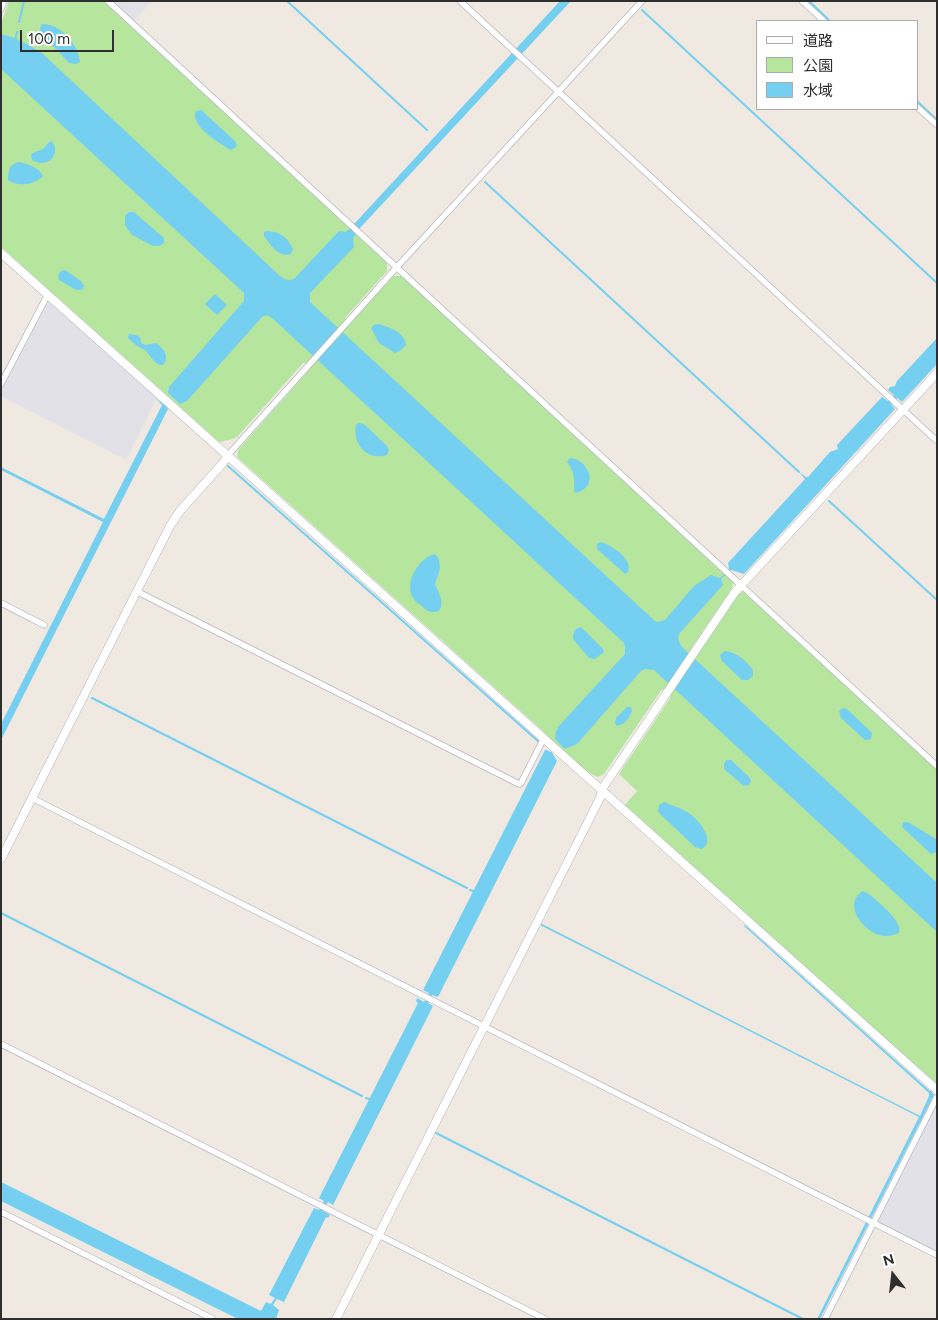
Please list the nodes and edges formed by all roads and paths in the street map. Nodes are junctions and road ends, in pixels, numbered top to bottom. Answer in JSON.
{"nodes":[{"id":1,"x":4,"y":1,"type":"edge"},
{"id":2,"x":108,"y":1,"type":"edge"},
{"id":3,"x":460,"y":1,"type":"edge"},
{"id":4,"x":642,"y":1,"type":"edge"},
{"id":5,"x":802,"y":1,"type":"edge"},
{"id":6,"x":1,"y":9,"type":"edge"},
{"id":7,"x":823,"y":20,"type":"edge"},
{"id":8,"x":558,"y":92,"type":"junction"},
{"id":9,"x":918,"y":108,"type":"edge"},
{"id":10,"x":937,"y":125,"type":"edge"},
{"id":11,"x":1,"y":253,"type":"edge"},
{"id":12,"x":396,"y":268,"type":"junction"},
{"id":13,"x":48,"y":294,"type":"junction"},
{"id":14,"x":937,"y":373,"type":"edge"},
{"id":15,"x":1,"y":384,"type":"edge"},
{"id":16,"x":903,"y":410,"type":"junction"},
{"id":17,"x":937,"y":441,"type":"edge"},
{"id":18,"x":228,"y":455,"type":"junction"},
{"id":19,"x":741,"y":585,"type":"junction"},
{"id":20,"x":136,"y":591,"type":"junction"},
{"id":21,"x":1,"y":603,"type":"edge"},
{"id":22,"x":44,"y":625,"type":"dead end"},
{"id":23,"x":544,"y":738,"type":"junction"},
{"id":24,"x":937,"y":766,"type":"edge"},
{"id":25,"x":602,"y":789,"type":"junction"},
{"id":26,"x":32,"y":798,"type":"junction"},
{"id":27,"x":1,"y":859,"type":"edge"},
{"id":28,"x":484,"y":1027,"type":"junction"},
{"id":29,"x":1,"y":1044,"type":"edge"},
{"id":30,"x":937,"y":1090,"type":"edge"},
{"id":31,"x":937,"y":1097,"type":"edge"},
{"id":32,"x":1,"y":1212,"type":"edge"},
{"id":33,"x":869,"y":1221,"type":"junction"},
{"id":34,"x":379,"y":1234,"type":"junction"},
{"id":35,"x":937,"y":1255,"type":"edge"},
{"id":36,"x":213,"y":1319,"type":"edge"},
{"id":37,"x":336,"y":1319,"type":"edge"},
{"id":38,"x":545,"y":1319,"type":"edge"},
{"id":39,"x":825,"y":1319,"type":"edge"}],
"edges":[{"from":1,"to":6,"type":"street"},
{"from":2,"to":12,"type":"street"},
{"from":3,"to":8,"type":"street"},
{"from":4,"to":8,"type":"street"},
{"from":5,"to":7,"type":"street"},
{"from":8,"to":12,"type":"street"},
{"from":8,"to":16,"type":"street"},
{"from":9,"to":10,"type":"street"},
{"from":11,"to":13,"type":"street"},
{"from":12,"to":18,"type":"street"},
{"from":12,"to":19,"type":"street"},
{"from":13,"to":15,"type":"street"},
{"from":13,"to":18,"type":"street"},
{"from":14,"to":16,"type":"street"},
{"from":16,"to":17,"type":"street"},
{"from":16,"to":19,"type":"street"},
{"from":18,"to":20,"type":"street"},
{"from":18,"to":23,"type":"street"},
{"from":19,"to":24,"type":"street"},
{"from":19,"to":25,"type":"street"},
{"from":20,"to":23,"type":"street"},
{"from":20,"to":26,"type":"street"},
{"from":21,"to":22,"type":"street"},
{"from":23,"to":25,"type":"street"},
{"from":25,"to":28,"type":"street"},
{"from":25,"to":30,"type":"street"},
{"from":26,"to":27,"type":"street"},
{"from":26,"to":28,"type":"street"},
{"from":28,"to":33,"type":"street"},
{"from":28,"to":34,"type":"street"},
{"from":29,"to":34,"type":"street"},
{"from":31,"to":33,"type":"street"},
{"from":32,"to":36,"type":"street"},
{"from":33,"to":35,"type":"street"},
{"from":33,"to":39,"type":"street"},
{"from":34,"to":37,"type":"street"},
{"from":34,"to":38,"type":"street"}]}
